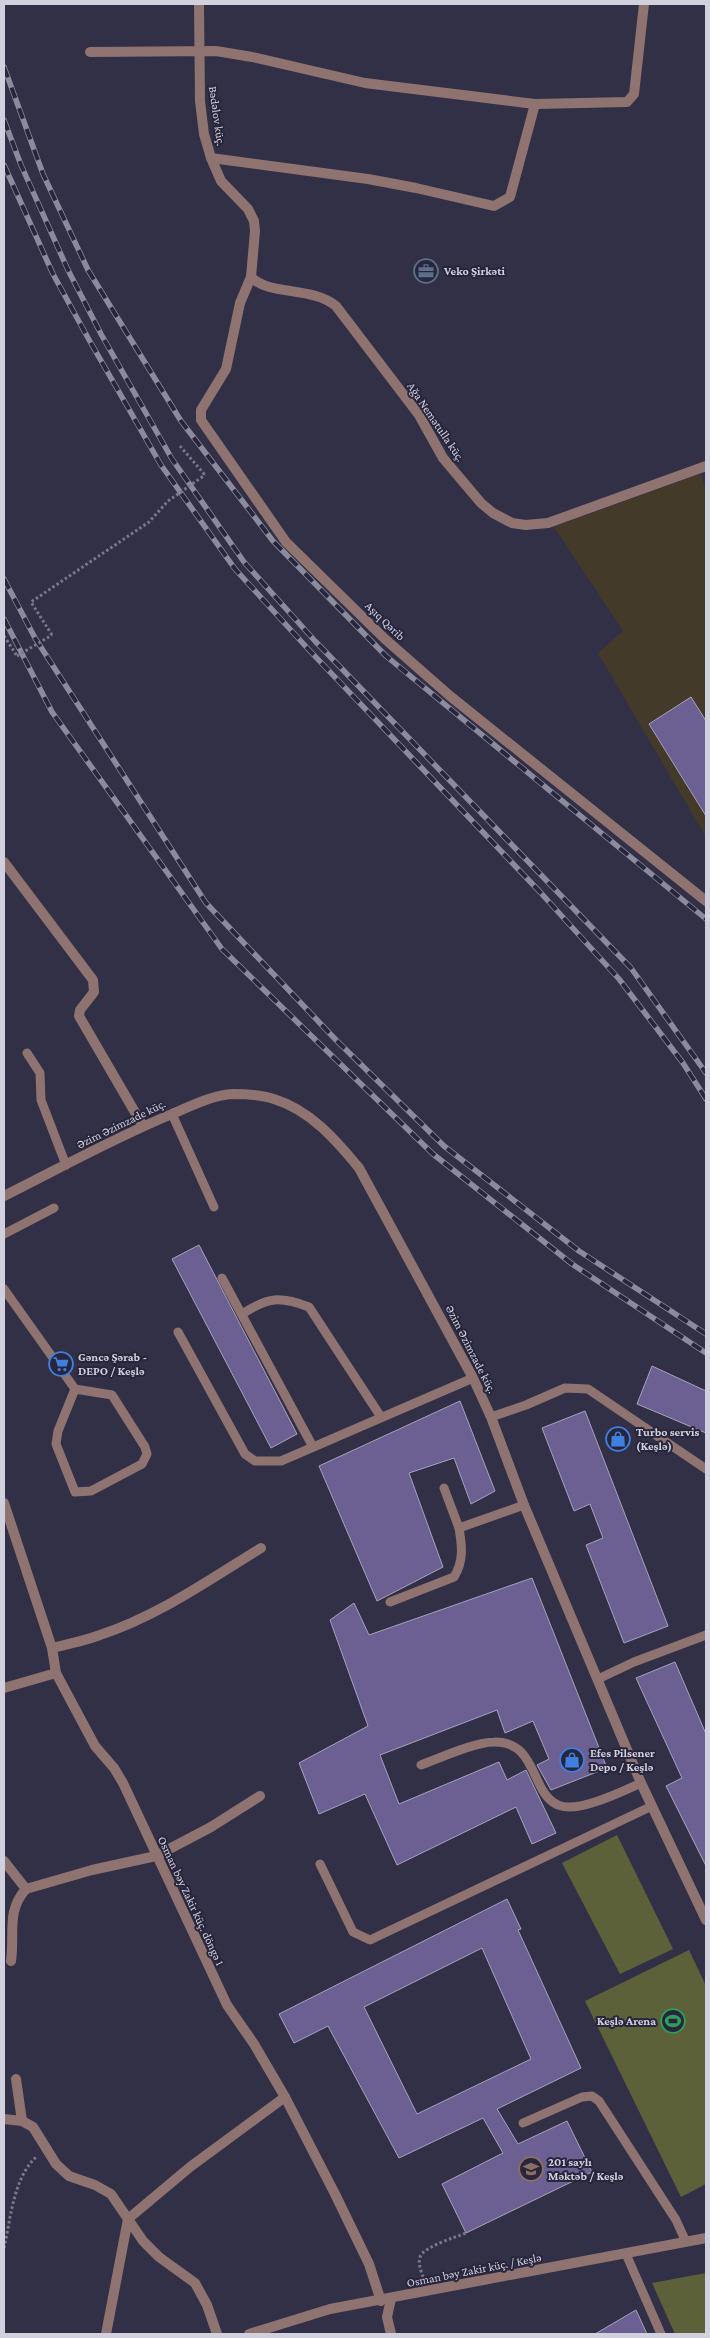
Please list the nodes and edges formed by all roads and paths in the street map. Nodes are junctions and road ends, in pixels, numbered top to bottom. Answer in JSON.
{"nodes":[{"id":1,"x":199,"y":4,"type":"edge"},
{"id":2,"x":644,"y":4,"type":"edge"},
{"id":3,"x":198,"y":51,"type":"junction"},
{"id":4,"x":90,"y":52,"type":"dead end"},
{"id":5,"x":535,"y":104,"type":"junction"},
{"id":6,"x":211,"y":158,"type":"junction"},
{"id":7,"x":252,"y":277,"type":"junction"},
{"id":8,"x":180,"y":446,"type":"dead end"},
{"id":9,"x":706,"y":466,"type":"edge"},
{"id":10,"x":4,"y":636,"type":"edge"},
{"id":11,"x":4,"y":862,"type":"edge"},
{"id":12,"x":706,"y":901,"type":"edge"},
{"id":13,"x":27,"y":1053,"type":"dead end"},
{"id":14,"x":172,"y":1114,"type":"junction"},
{"id":15,"x":142,"y":1126,"type":"junction"},
{"id":16,"x":66,"y":1165,"type":"junction"},
{"id":17,"x":4,"y":1196,"type":"edge"},
{"id":18,"x":214,"y":1207,"type":"dead end"},
{"id":19,"x":54,"y":1208,"type":"dead end"},
{"id":20,"x":4,"y":1234,"type":"edge"},
{"id":21,"x":222,"y":1278,"type":"dead end"},
{"id":22,"x":4,"y":1288,"type":"edge"},
{"id":23,"x":242,"y":1314,"type":"junction"},
{"id":24,"x":178,"y":1332,"type":"dead end"},
{"id":25,"x":473,"y":1378,"type":"junction"},
{"id":26,"x":75,"y":1389,"type":"junction"},
{"id":27,"x":381,"y":1417,"type":"junction"},
{"id":28,"x":491,"y":1417,"type":"junction"},
{"id":29,"x":312,"y":1447,"type":"junction"},
{"id":30,"x":706,"y":1469,"type":"edge"},
{"id":31,"x":444,"y":1488,"type":"dead end"},
{"id":32,"x":4,"y":1503,"type":"edge"},
{"id":33,"x":524,"y":1505,"type":"junction"},
{"id":34,"x":459,"y":1528,"type":"junction"},
{"id":35,"x":261,"y":1548,"type":"dead end"},
{"id":36,"x":390,"y":1602,"type":"dead end"},
{"id":37,"x":706,"y":1635,"type":"edge"},
{"id":38,"x":52,"y":1648,"type":"junction"},
{"id":39,"x":56,"y":1673,"type":"junction"},
{"id":40,"x":598,"y":1678,"type":"junction"},
{"id":41,"x":4,"y":1688,"type":"edge"},
{"id":42,"x":421,"y":1764,"type":"dead end"},
{"id":43,"x":641,"y":1783,"type":"junction"},
{"id":44,"x":260,"y":1796,"type":"dead end"},
{"id":45,"x":652,"y":1806,"type":"junction"},
{"id":46,"x":156,"y":1856,"type":"junction"},
{"id":47,"x":4,"y":1861,"type":"edge"},
{"id":48,"x":320,"y":1864,"type":"dead end"},
{"id":49,"x":26,"y":1889,"type":"junction"},
{"id":50,"x":706,"y":1920,"type":"edge"},
{"id":51,"x":11,"y":1961,"type":"dead end"},
{"id":52,"x":16,"y":2080,"type":"dead end"},
{"id":53,"x":285,"y":2097,"type":"junction"},
{"id":54,"x":4,"y":2119,"type":"edge"},
{"id":55,"x":22,"y":2121,"type":"junction"},
{"id":56,"x":523,"y":2123,"type":"dead end"},
{"id":57,"x":46,"y":2148,"type":"junction"},
{"id":58,"x":128,"y":2219,"type":"junction"},
{"id":59,"x":466,"y":2233,"type":"dead end"},
{"id":60,"x":706,"y":2238,"type":"edge"},
{"id":61,"x":686,"y":2242,"type":"junction"},
{"id":62,"x":4,"y":2248,"type":"edge"},
{"id":63,"x":626,"y":2254,"type":"junction"},
{"id":64,"x":428,"y":2292,"type":"junction"},
{"id":65,"x":386,"y":2300,"type":"junction"},
{"id":66,"x":106,"y":2334,"type":"edge"},
{"id":67,"x":217,"y":2334,"type":"edge"},
{"id":68,"x":249,"y":2334,"type":"edge"},
{"id":69,"x":391,"y":2334,"type":"edge"},
{"id":70,"x":661,"y":2334,"type":"edge"}],
"edges":[{"from":1,"to":3,"type":"street","name":"Bədəlov küç."},
{"from":2,"to":5,"type":"street"},
{"from":3,"to":4,"type":"street"},
{"from":3,"to":5,"type":"street"},
{"from":3,"to":6,"type":"street","name":"Bədəlov küç."},
{"from":5,"to":6,"type":"street"},
{"from":6,"to":7,"type":"street","name":"Bədəlov küç."},
{"from":7,"to":9,"type":"street","name":"Ağa Nemətulla küç."},
{"from":7,"to":12,"type":"street","name":"Aşıq Qərib"},
{"from":8,"to":10,"type":"path","bridge":true},
{"from":11,"to":15,"type":"street"},
{"from":13,"to":16,"type":"lane"},
{"from":14,"to":15,"type":"street","name":"Əzim Əzimzade küç."},
{"from":14,"to":18,"type":"lane"},
{"from":14,"to":25,"type":"street","name":"Əzim Əzimzade küç."},
{"from":15,"to":16,"type":"street","name":"Əzim Əzimzade küç."},
{"from":16,"to":17,"type":"street","name":"Əzim Əzimzade küç."},
{"from":19,"to":20,"type":"lane"},
{"from":21,"to":23,"type":"lane"},
{"from":22,"to":26,"type":"lane"},
{"from":23,"to":27,"type":"lane"},
{"from":23,"to":29,"type":"lane"},
{"from":24,"to":29,"type":"lane"},
{"from":25,"to":27,"type":"lane"},
{"from":25,"to":28,"type":"street","name":"Əzim Əzimzade küç."},
{"from":26,"to":26,"type":"lane"},
{"from":27,"to":29,"type":"lane"},
{"from":28,"to":30,"type":"lane"},
{"from":28,"to":33,"type":"street","name":"Əzim Əzimzade küç."},
{"from":31,"to":34,"type":"lane"},
{"from":32,"to":38,"type":"street","name":"Osman bəy Zakir küç. döngə 1"},
{"from":33,"to":34,"type":"lane"},
{"from":33,"to":40,"type":"street","name":"Əzim Əzimzade küç."},
{"from":34,"to":36,"type":"lane"},
{"from":35,"to":38,"type":"street"},
{"from":37,"to":40,"type":"lane"},
{"from":38,"to":39,"type":"street","name":"Osman bəy Zakir küç. döngə 1"},
{"from":39,"to":41,"type":"street"},
{"from":39,"to":46,"type":"street","name":"Osman bəy Zakir küç. döngə 1"},
{"from":40,"to":43,"type":"street","name":"Əzim Əzimzade küç."},
{"from":42,"to":43,"type":"lane"},
{"from":43,"to":45,"type":"street","name":"Əzim Əzimzade küç."},
{"from":44,"to":46,"type":"street"},
{"from":45,"to":48,"type":"lane"},
{"from":45,"to":50,"type":"street","name":"Əzim Əzimzade küç."},
{"from":46,"to":49,"type":"street"},
{"from":46,"to":53,"type":"street","name":"Osman bəy Zakir küç. döngə 1"},
{"from":47,"to":49,"type":"street"},
{"from":49,"to":51,"type":"street"},
{"from":52,"to":55,"type":"street"},
{"from":53,"to":58,"type":"street"},
{"from":53,"to":65,"type":"street","name":"Osman bəy Zakir küç. döngə 1"},
{"from":54,"to":55,"type":"street"},
{"from":55,"to":57,"type":"street"},
{"from":56,"to":61,"type":"lane"},
{"from":57,"to":58,"type":"street"},
{"from":57,"to":62,"type":"path"},
{"from":58,"to":66,"type":"street"},
{"from":58,"to":67,"type":"street"},
{"from":59,"to":64,"type":"path"},
{"from":60,"to":61,"type":"street","name":"Osman bəy Zakir küç. / Keşlə"},
{"from":61,"to":63,"type":"street","name":"Osman bəy Zakir küç. / Keşlə"},
{"from":63,"to":64,"type":"street","name":"Osman bəy Zakir küç. / Keşlə"},
{"from":63,"to":70,"type":"lane"},
{"from":64,"to":65,"type":"street","name":"Osman bəy Zakir küç. / Keşlə"},
{"from":65,"to":68,"type":"street","name":"Osman bəy Zakir küç. / Keşlə"},
{"from":65,"to":69,"type":"street"}]}
